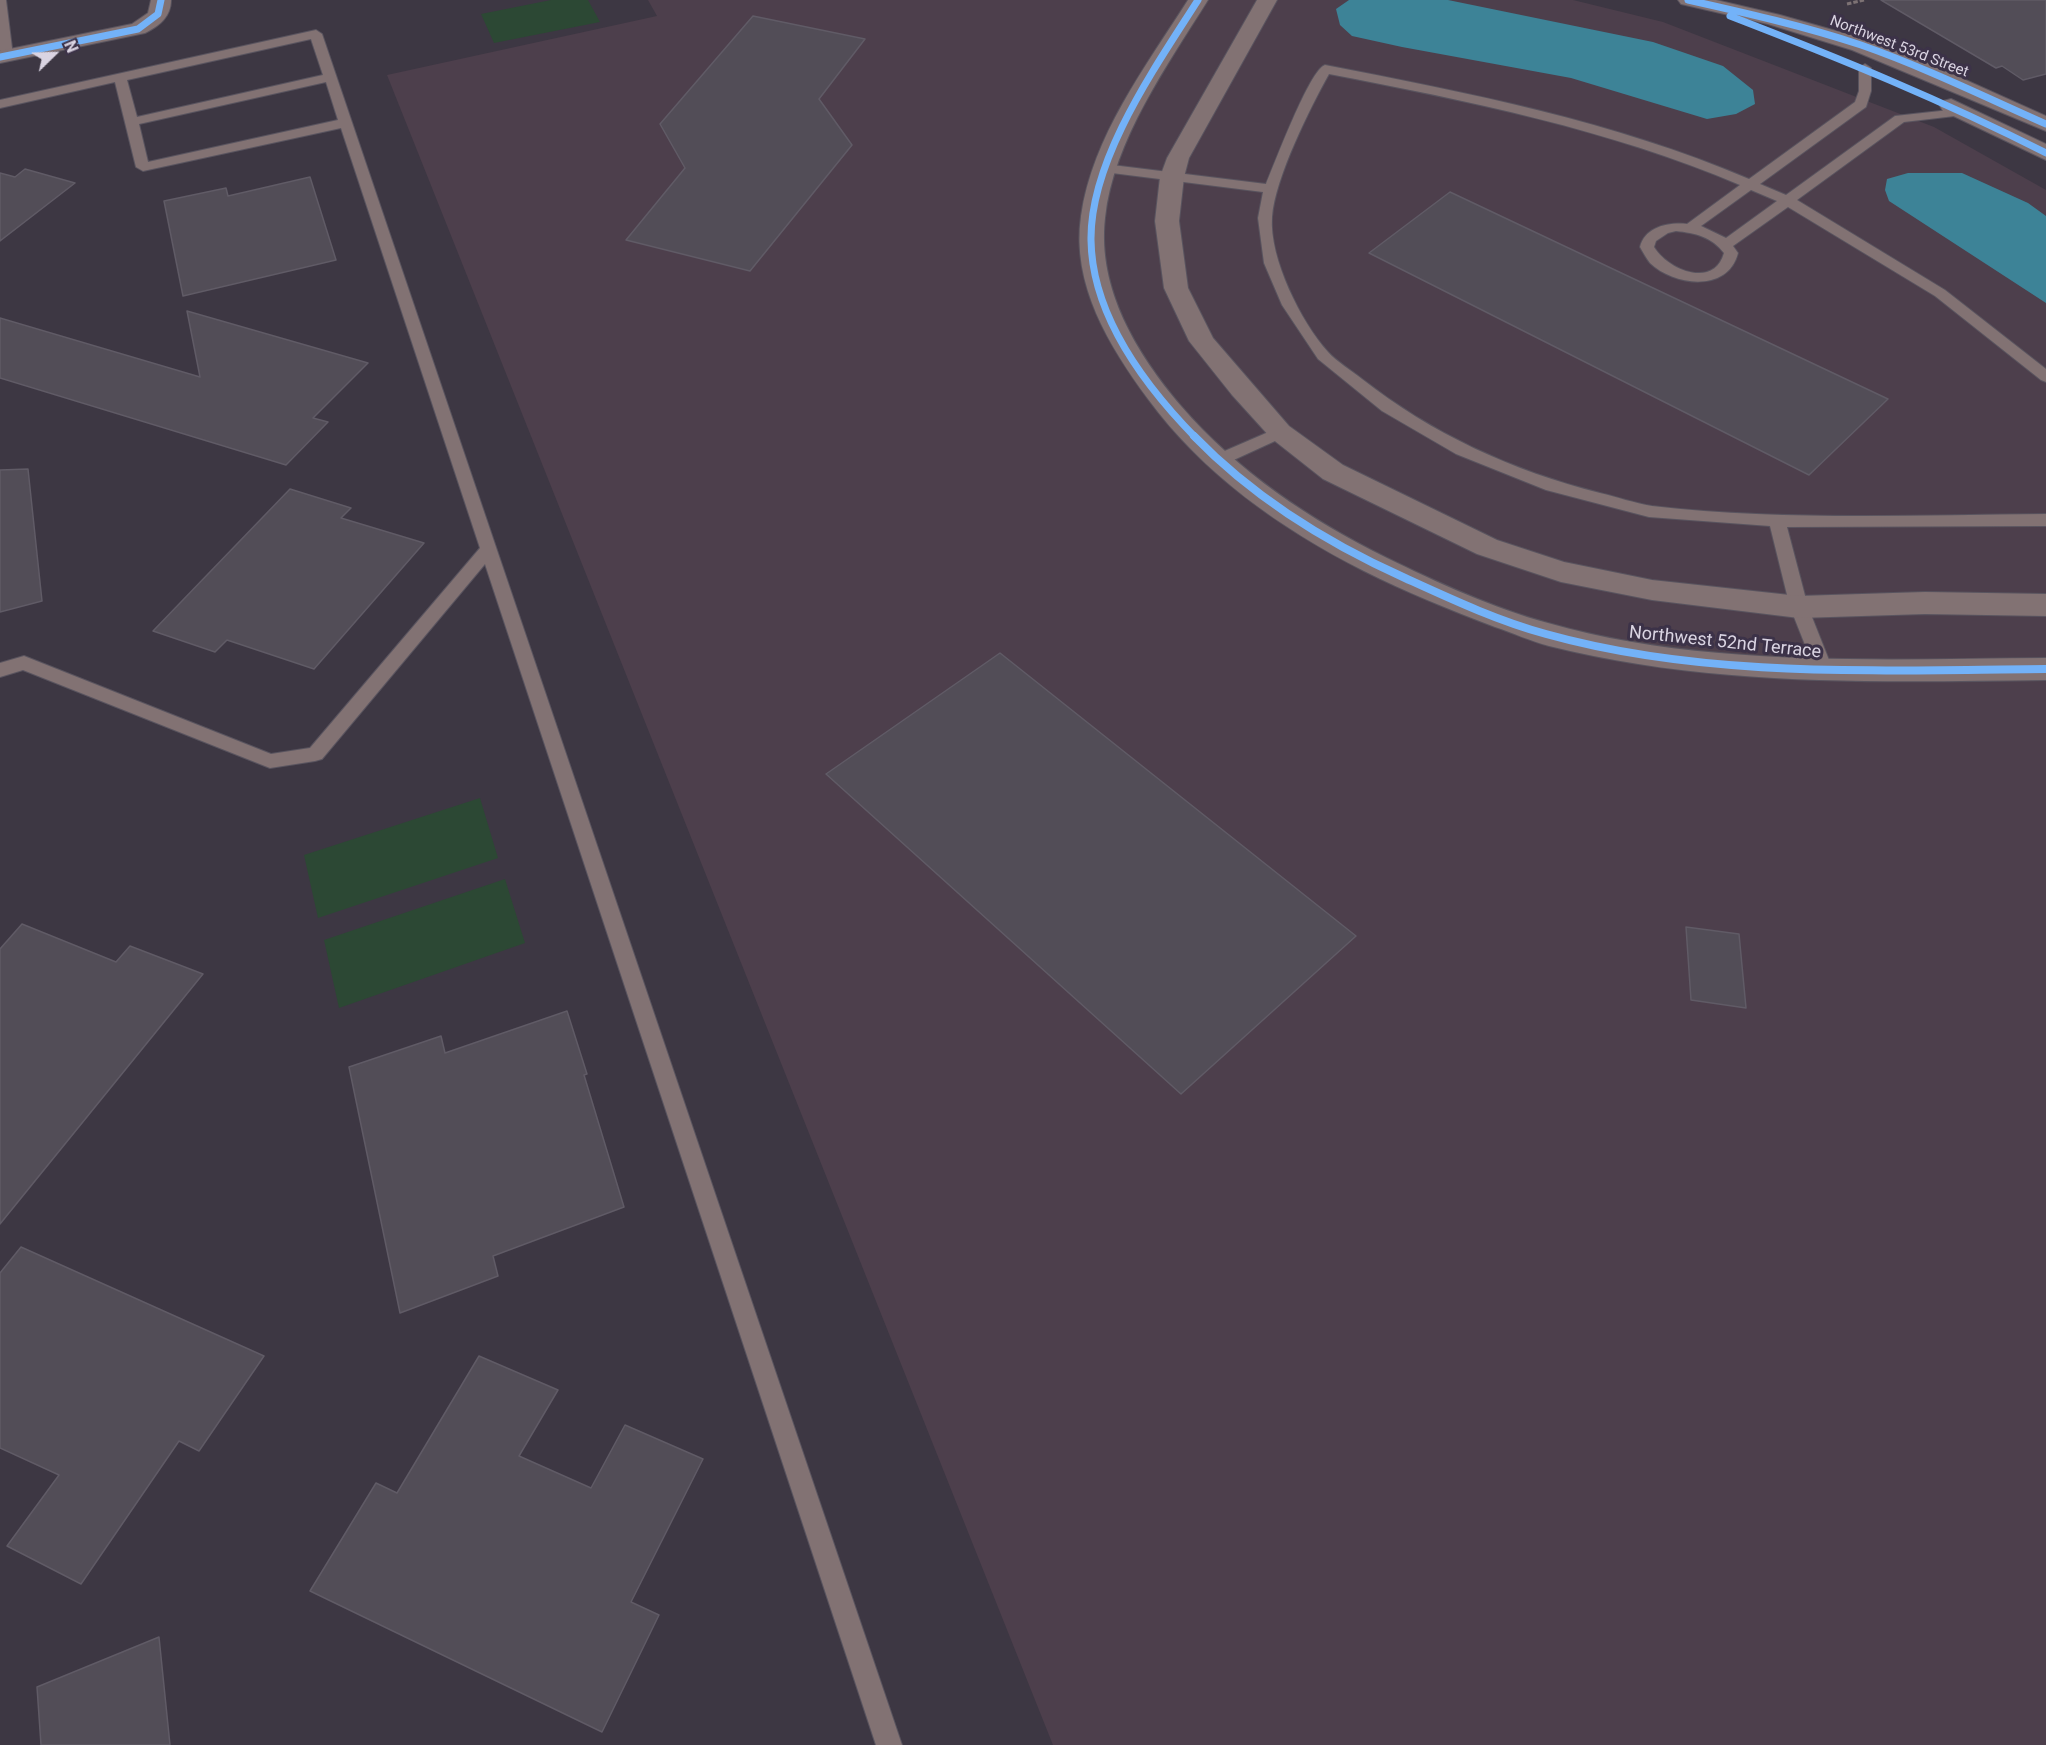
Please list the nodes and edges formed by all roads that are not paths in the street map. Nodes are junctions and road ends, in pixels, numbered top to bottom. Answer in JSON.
{"nodes":[{"id":1,"x":0,"y":0,"type":"edge"},
{"id":2,"x":1198,"y":0,"type":"edge"},
{"id":3,"x":1267,"y":0,"type":"edge"},
{"id":4,"x":1695,"y":2,"type":"edge"},
{"id":5,"x":158,"y":9,"type":"edge"},
{"id":6,"x":4,"y":57,"type":"edge"},
{"id":7,"x":1865,"y":68,"type":"junction"},
{"id":8,"x":120,"y":77,"type":"junction"},
{"id":9,"x":330,"y":77,"type":"junction"},
{"id":10,"x":0,"y":104,"type":"edge"},
{"id":11,"x":1964,"y":111,"type":"junction"},
{"id":12,"x":2042,"y":118,"type":"edge"},
{"id":13,"x":132,"y":122,"type":"junction"},
{"id":14,"x":345,"y":123,"type":"junction"},
{"id":15,"x":2046,"y":153,"type":"edge"},
{"id":16,"x":1104,"y":168,"type":"junction"},
{"id":17,"x":1172,"y":177,"type":"junction"},
{"id":18,"x":1749,"y":184,"type":"junction"},
{"id":19,"x":1271,"y":189,"type":"junction"},
{"id":20,"x":1788,"y":201,"type":"junction"},
{"id":21,"x":1690,"y":228,"type":"junction"},
{"id":22,"x":1726,"y":245,"type":"junction"},
{"id":23,"x":2046,"y":377,"type":"edge"},
{"id":24,"x":1280,"y":432,"type":"junction"},
{"id":25,"x":1219,"y":460,"type":"junction"},
{"id":26,"x":1777,"y":520,"type":"junction"},
{"id":27,"x":2046,"y":520,"type":"edge"},
{"id":28,"x":488,"y":549,"type":"junction"},
{"id":29,"x":2046,"y":605,"type":"edge"},
{"id":30,"x":1799,"y":607,"type":"junction"},
{"id":31,"x":2046,"y":669,"type":"edge"},
{"id":32,"x":0,"y":670,"type":"edge"},
{"id":33,"x":1824,"y":670,"type":"junction"},
{"id":34,"x":889,"y":1745,"type":"edge"}],
"edges":[{"from":1,"to":6,"type":"lane"},
{"from":2,"to":16,"type":"street","name":"Northwest 52nd Terrace"},
{"from":3,"to":17,"type":"street"},
{"from":4,"to":7,"type":"street","name":"Northwest 53rd Street"},
{"from":4,"to":12,"type":"street","name":"Northwest 53rd Street"},
{"from":5,"to":6,"type":"street"},
{"from":7,"to":11,"type":"street","name":"Northwest 53rd Street"},
{"from":7,"to":18,"type":"lane"},
{"from":8,"to":9,"type":"lane"},
{"from":8,"to":10,"type":"lane"},
{"from":8,"to":13,"type":"lane"},
{"from":9,"to":13,"type":"lane"},
{"from":9,"to":14,"type":"lane"},
{"from":11,"to":12,"type":"street"},
{"from":11,"to":15,"type":"street","name":"Northwest 53rd Street"},
{"from":11,"to":20,"type":"lane"},
{"from":13,"to":14,"type":"lane"},
{"from":14,"to":28,"type":"lane"},
{"from":16,"to":17,"type":"lane"},
{"from":16,"to":25,"type":"street","name":"Northwest 52nd Terrace"},
{"from":17,"to":19,"type":"lane"},
{"from":17,"to":24,"type":"street"},
{"from":18,"to":19,"type":"lane"},
{"from":18,"to":20,"type":"lane"},
{"from":18,"to":21,"type":"lane"},
{"from":19,"to":26,"type":"lane"},
{"from":20,"to":22,"type":"lane"},
{"from":20,"to":23,"type":"lane"},
{"from":21,"to":22,"type":"lane"},
{"from":21,"to":22,"type":"lane"},
{"from":24,"to":25,"type":"lane"},
{"from":24,"to":30,"type":"street"},
{"from":25,"to":33,"type":"street","name":"Northwest 52nd Terrace"},
{"from":26,"to":27,"type":"lane"},
{"from":26,"to":30,"type":"lane"},
{"from":28,"to":32,"type":"lane"},
{"from":28,"to":34,"type":"lane"},
{"from":29,"to":30,"type":"street"},
{"from":30,"to":33,"type":"lane"},
{"from":31,"to":33,"type":"street","name":"Northwest 52nd Terrace"}]}
